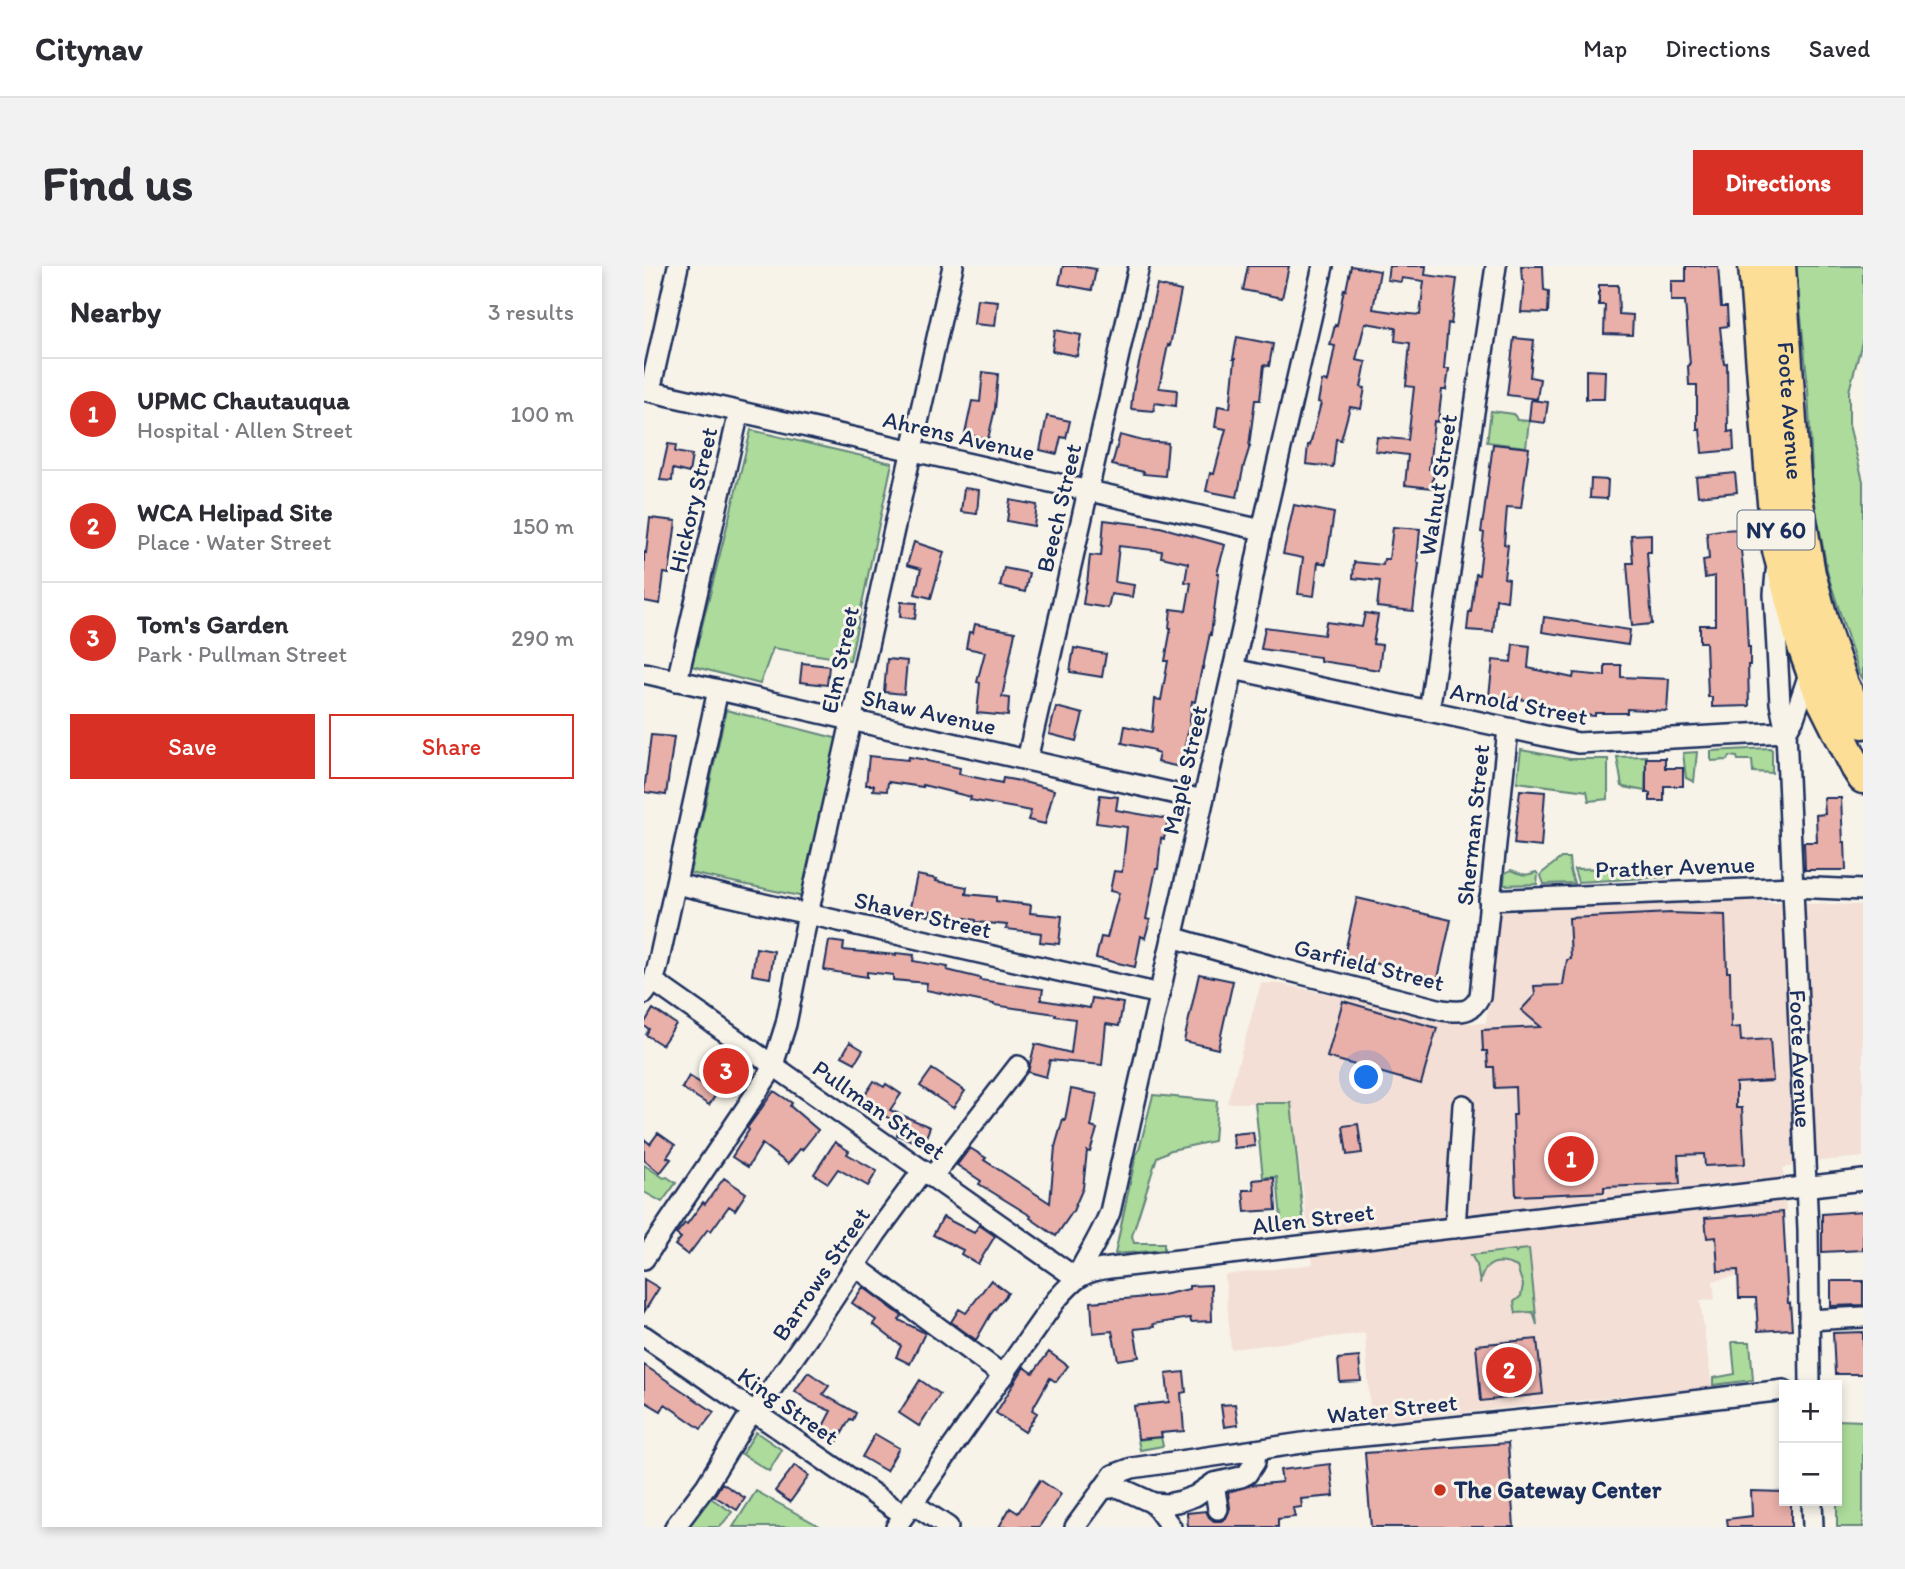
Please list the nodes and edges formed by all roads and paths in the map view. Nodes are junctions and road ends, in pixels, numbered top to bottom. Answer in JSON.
{"nodes":[{"id":1,"x":678,"y":266,"type":"edge"},
{"id":2,"x":953,"y":266,"type":"edge"},
{"id":3,"x":1139,"y":266,"type":"edge"},
{"id":4,"x":1324,"y":266,"type":"edge"},
{"id":5,"x":1496,"y":266,"type":"edge"},
{"id":6,"x":1754,"y":266,"type":"edge"},
{"id":7,"x":1780,"y":266,"type":"edge"},
{"id":8,"x":647,"y":391,"type":"edge"},
{"id":9,"x":739,"y":412,"type":"junction"},
{"id":10,"x":911,"y":450,"type":"junction"},
{"id":11,"x":1089,"y":491,"type":"junction"},
{"id":12,"x":1262,"y":530,"type":"junction"},
{"id":13,"x":1778,"y":551,"type":"junction"},
{"id":14,"x":1826,"y":637,"type":"junction"},
{"id":15,"x":1811,"y":669,"type":"junction"},
{"id":16,"x":1240,"y":670,"type":"junction"},
{"id":17,"x":644,"y":673,"type":"edge"},
{"id":18,"x":677,"y":681,"type":"junction"},
{"id":19,"x":718,"y":690,"type":"junction"},
{"id":20,"x":1429,"y":711,"type":"junction"},
{"id":21,"x":852,"y":719,"type":"junction"},
{"id":22,"x":1863,"y":723,"type":"edge"},
{"id":23,"x":1508,"y":729,"type":"junction"},
{"id":24,"x":1786,"y":732,"type":"junction"},
{"id":25,"x":1027,"y":760,"type":"junction"},
{"id":26,"x":1863,"y":778,"type":"edge"},
{"id":27,"x":1203,"y":800,"type":"junction"},
{"id":28,"x":676,"y":884,"type":"junction"},
{"id":29,"x":1792,"y":887,"type":"junction"},
{"id":30,"x":1863,"y":890,"type":"edge"},
{"id":31,"x":1489,"y":900,"type":"junction"},
{"id":32,"x":808,"y":914,"type":"junction"},
{"id":33,"x":1486,"y":925,"type":"joint"},
{"id":34,"x":1172,"y":937,"type":"junction"},
{"id":35,"x":649,"y":988,"type":"edge"},
{"id":36,"x":1160,"y":993,"type":"junction"},
{"id":37,"x":773,"y":1065,"type":"junction"},
{"id":38,"x":1018,"y":1066,"type":"dead end"},
{"id":39,"x":1463,"y":1105,"type":"dead end"},
{"id":40,"x":928,"y":1174,"type":"junction"},
{"id":41,"x":1863,"y":1180,"type":"edge"},
{"id":42,"x":1806,"y":1187,"type":"junction"},
{"id":43,"x":1455,"y":1228,"type":"junction"},
{"id":44,"x":644,"y":1259,"type":"edge"},
{"id":45,"x":855,"y":1266,"type":"junction"},
{"id":46,"x":1076,"y":1278,"type":"junction"},
{"id":47,"x":1863,"y":1317,"type":"edge"},
{"id":48,"x":1810,"y":1320,"type":"junction"},
{"id":49,"x":644,"y":1336,"type":"edge"},
{"id":50,"x":1003,"y":1376,"type":"junction"},
{"id":51,"x":1810,"y":1380,"type":"edge"},
{"id":52,"x":1779,"y":1391,"type":"edge"},
{"id":53,"x":753,"y":1414,"type":"junction"},
{"id":54,"x":1256,"y":1450,"type":"junction"},
{"id":55,"x":1214,"y":1483,"type":"junction"},
{"id":56,"x":1102,"y":1489,"type":"junction"},
{"id":57,"x":1153,"y":1503,"type":"junction"},
{"id":58,"x":1812,"y":1506,"type":"edge"},
{"id":59,"x":1218,"y":1508,"type":"dead end"},
{"id":60,"x":904,"y":1515,"type":"edge"},
{"id":61,"x":675,"y":1527,"type":"edge"},
{"id":62,"x":948,"y":1527,"type":"edge"},
{"id":63,"x":1075,"y":1527,"type":"edge"},
{"id":64,"x":1171,"y":1527,"type":"edge"},
{"id":65,"x":1812,"y":1527,"type":"edge"}],
"edges":[{"from":1,"to":8,"type":"street"},
{"from":2,"to":10,"type":"street","name":"Elm Street"},
{"from":3,"to":11,"type":"street","name":"Beech Street"},
{"from":4,"to":12,"type":"street","name":"Maple Street"},
{"from":5,"to":20,"type":"street","name":"Walnut Street"},
{"from":6,"to":13,"type":"highway","name":"Foote Avenue","number":"NY 60"},
{"from":7,"to":14,"type":"highway","name":"Foote Avenue","number":"NY 60"},
{"from":8,"to":9,"type":"street","name":"Ahrens Avenue"},
{"from":9,"to":10,"type":"street","name":"Ahrens Avenue"},
{"from":9,"to":18,"type":"street","name":"Hickory Street"},
{"from":10,"to":11,"type":"street","name":"Ahrens Avenue"},
{"from":10,"to":21,"type":"street","name":"Elm Street"},
{"from":11,"to":12,"type":"street","name":"Ahrens Avenue"},
{"from":11,"to":25,"type":"street","name":"Beech Street"},
{"from":12,"to":16,"type":"street","name":"Maple Street"},
{"from":13,"to":15,"type":"highway","name":"Foote Avenue","number":"NY 60"},
{"from":13,"to":24,"type":"street","name":"Foote Avenue"},
{"from":14,"to":15,"type":"street","name":"Foote Avenue"},
{"from":14,"to":22,"type":"highway","name":"Foote Avenue","number":"NY 60"},
{"from":15,"to":24,"type":"street","name":"Foote Avenue"},
{"from":15,"to":26,"type":"highway","name":"Foote Avenue","number":"NY 60"},
{"from":16,"to":20,"type":"street","name":"Arnold Street"},
{"from":16,"to":27,"type":"street","name":"Maple Street"},
{"from":17,"to":18,"type":"street","name":"Shaw Avenue"},
{"from":18,"to":19,"type":"street","name":"Shaw Avenue"},
{"from":19,"to":21,"type":"street","name":"Shaw Avenue"},
{"from":19,"to":28,"type":"street"},
{"from":20,"to":23,"type":"street","name":"Arnold Street"},
{"from":21,"to":25,"type":"street","name":"Shaw Avenue"},
{"from":21,"to":32,"type":"street","name":"Elm Street"},
{"from":23,"to":24,"type":"street","name":"Arnold Street"},
{"from":23,"to":31,"type":"street","name":"Sherman Street"},
{"from":24,"to":29,"type":"street","name":"Foote Avenue"},
{"from":25,"to":27,"type":"street","name":"Shaw Avenue"},
{"from":27,"to":34,"type":"street","name":"Maple Street"},
{"from":28,"to":32,"type":"street","name":"Shaver Street"},
{"from":28,"to":35,"type":"street"},
{"from":29,"to":30,"type":"street","name":"Prather Avenue"},
{"from":29,"to":31,"type":"street","name":"Prather Avenue"},
{"from":29,"to":42,"type":"street","name":"Foote Avenue"},
{"from":31,"to":33,"type":"street","name":"Sherman Street"},
{"from":32,"to":36,"type":"street","name":"Shaver Street"},
{"from":32,"to":37,"type":"street","name":"Elm Street"},
{"from":33,"to":34,"type":"street","name":"Garfield Street"},
{"from":34,"to":36,"type":"street","name":"Maple Street"},
{"from":35,"to":37,"type":"street","name":"Pullman Street"},
{"from":36,"to":46,"type":"street","name":"Maple Street"},
{"from":37,"to":40,"type":"street","name":"Pullman Street"},
{"from":37,"to":44,"type":"street","name":"Elm Street"},
{"from":38,"to":40,"type":"street","name":"Barrows Street"},
{"from":39,"to":43,"type":"street"},
{"from":40,"to":45,"type":"street","name":"Barrows Street"},
{"from":40,"to":46,"type":"street","name":"Pullman Street"},
{"from":41,"to":42,"type":"street","name":"Allen Street"},
{"from":42,"to":43,"type":"street","name":"Allen Street"},
{"from":42,"to":48,"type":"street","name":"Foote Avenue"},
{"from":43,"to":46,"type":"street","name":"Allen Street"},
{"from":45,"to":50,"type":"street"},
{"from":45,"to":53,"type":"street","name":"Barrows Street"},
{"from":46,"to":50,"type":"street"},
{"from":47,"to":48,"type":"street"},
{"from":48,"to":51,"type":"street","name":"Foote Avenue"},
{"from":49,"to":53,"type":"street","name":"King Street"},
{"from":50,"to":60,"type":"street"},
{"from":52,"to":54,"type":"street","name":"Water Street"},
{"from":53,"to":60,"type":"street","name":"King Street"},
{"from":53,"to":61,"type":"street","name":"Barrows Street"},
{"from":54,"to":55,"type":"street"},
{"from":54,"to":56,"type":"street","name":"Water Street"},
{"from":55,"to":57,"type":"street"},
{"from":55,"to":59,"type":"street"},
{"from":56,"to":57,"type":"street"},
{"from":56,"to":63,"type":"street","name":"Water Street"},
{"from":57,"to":64,"type":"street"},
{"from":58,"to":65,"type":"street"},
{"from":60,"to":62,"type":"street","name":"King Street"}]}
